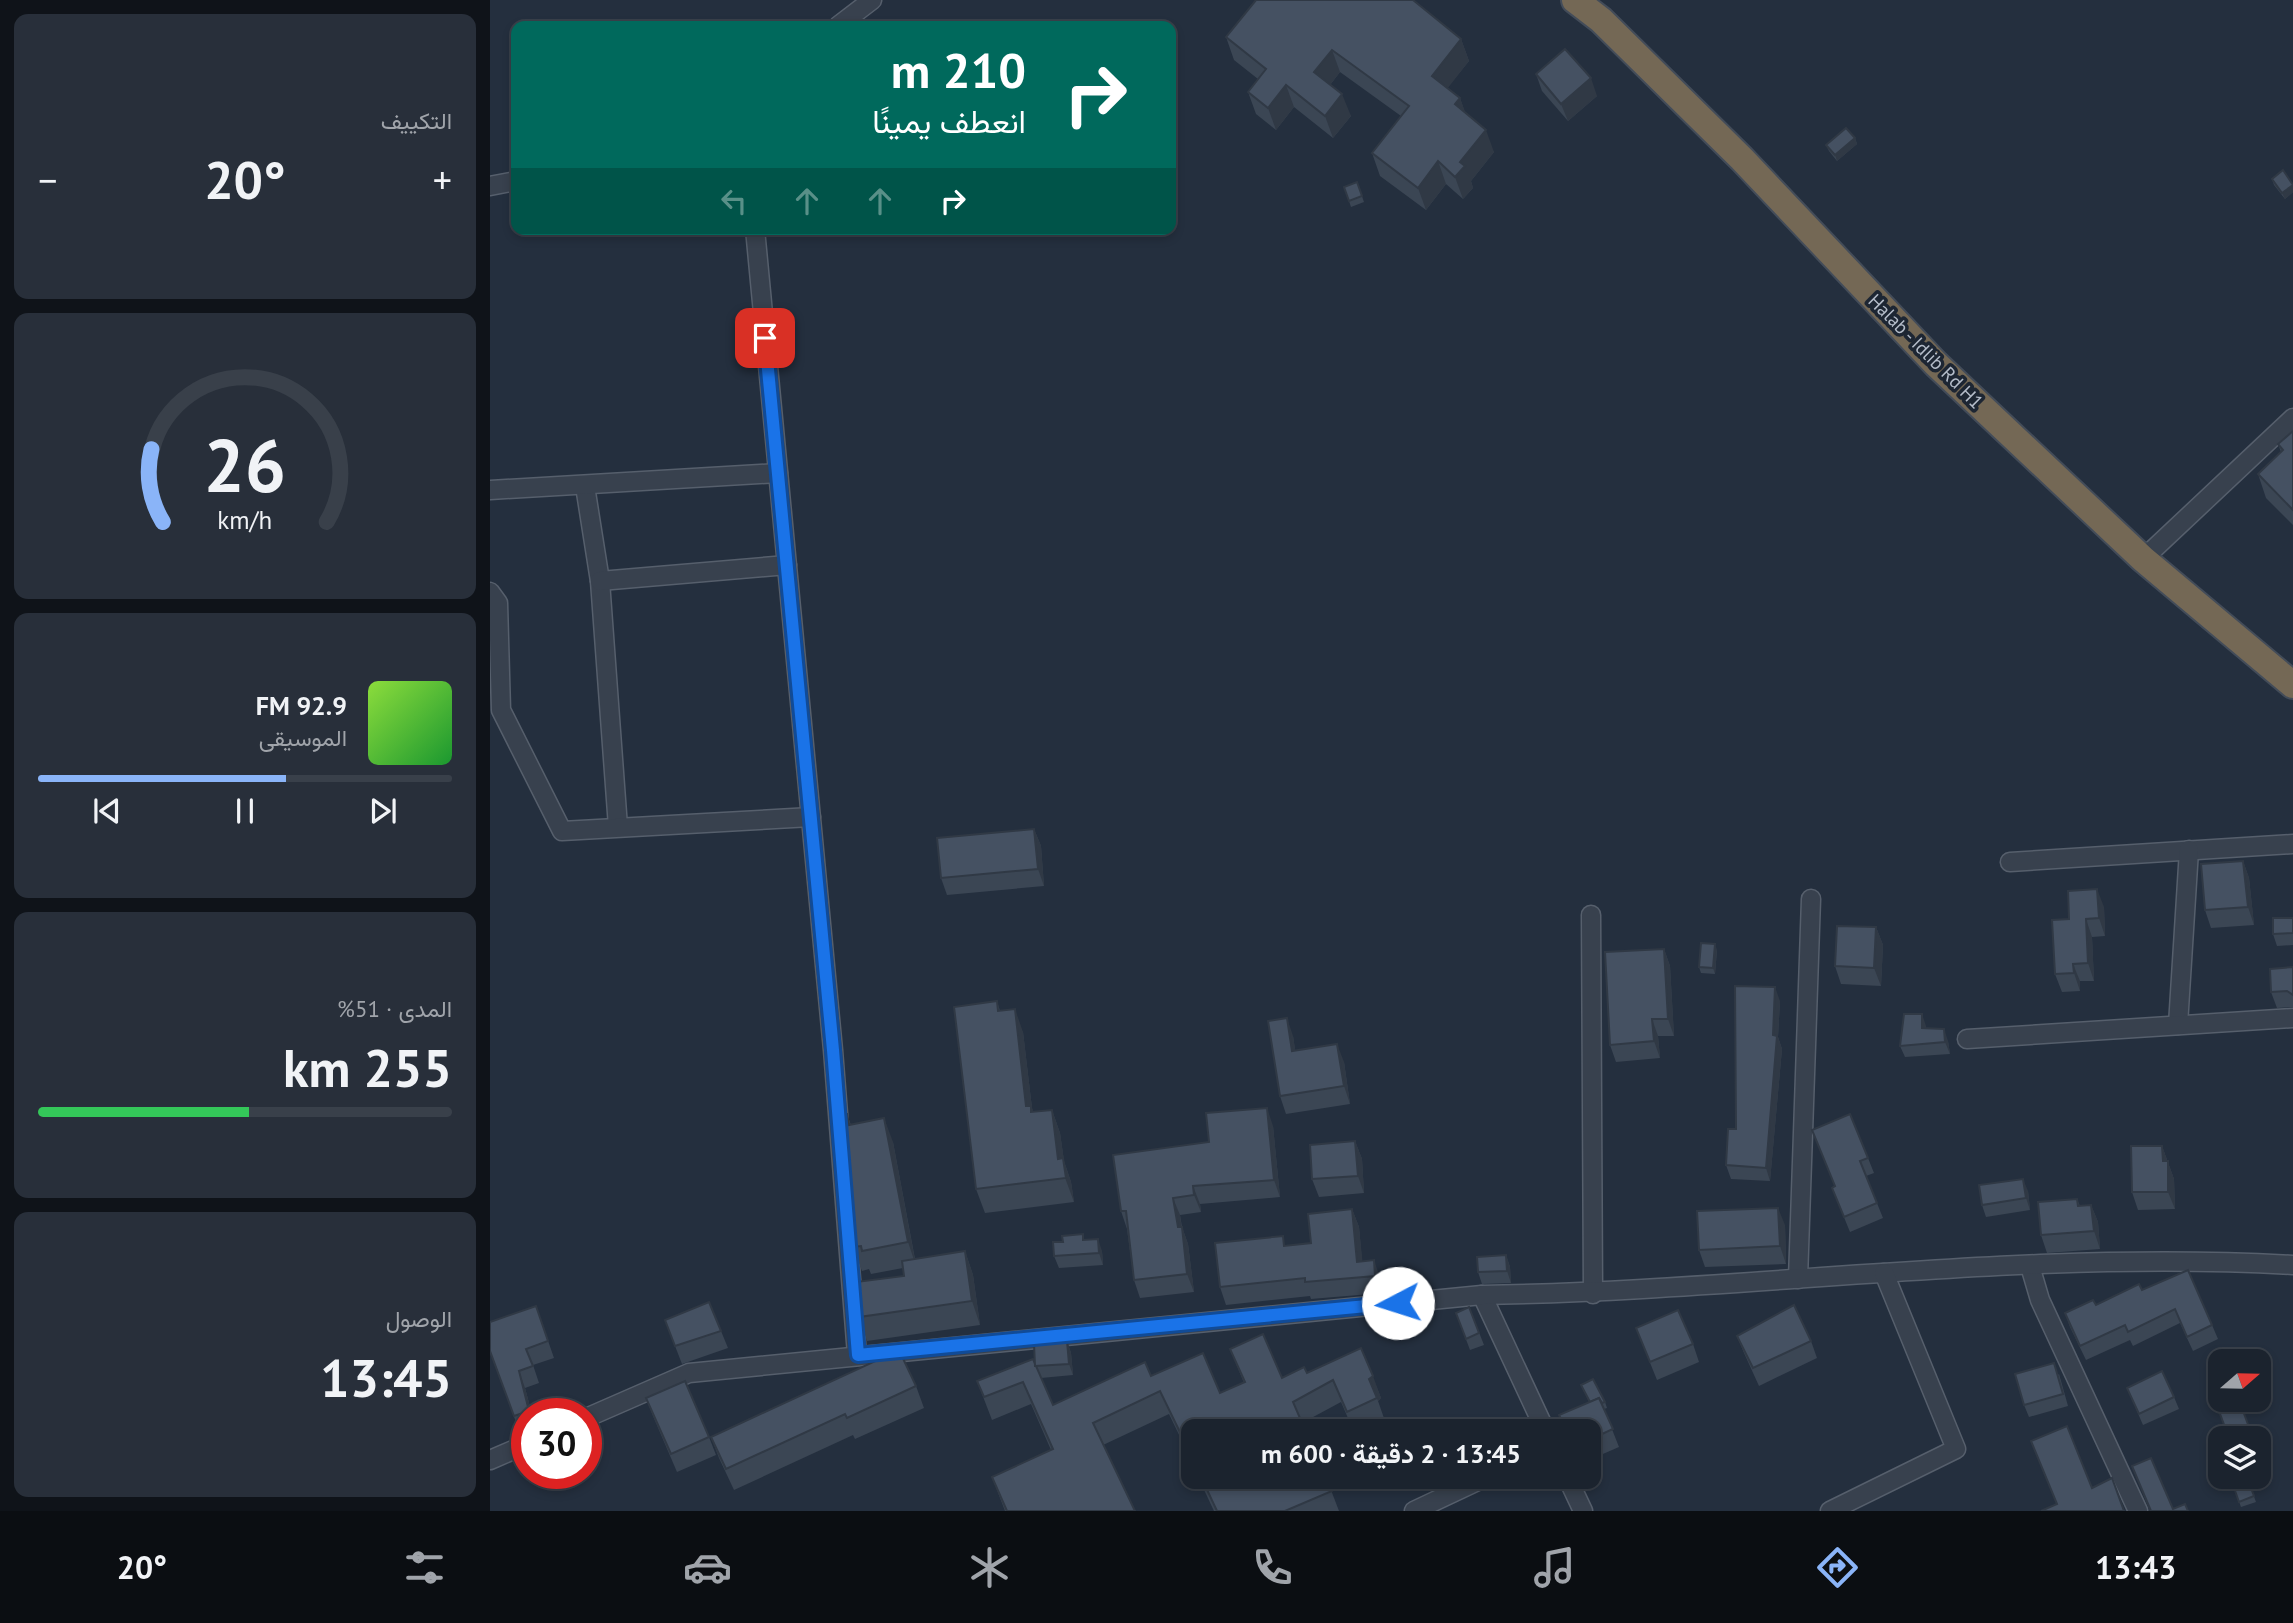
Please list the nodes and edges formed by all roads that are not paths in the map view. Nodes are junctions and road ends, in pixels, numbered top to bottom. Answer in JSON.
{"nodes":[{"id":1,"x":872,"y":0,"type":"edge"},
{"id":2,"x":1575,"y":0,"type":"edge"},
{"id":3,"x":845,"y":21,"type":"edge"},
{"id":4,"x":511,"y":182,"type":"edge"},
{"id":5,"x":490,"y":186,"type":"edge"},
{"id":6,"x":756,"y":235,"type":"edge"},
{"id":7,"x":2293,"y":418,"type":"edge"},
{"id":8,"x":778,"y":473,"type":"junction"},
{"id":9,"x":585,"y":486,"type":"junction"},
{"id":10,"x":490,"y":490,"type":"edge"},
{"id":11,"x":2143,"y":559,"type":"junction"},
{"id":12,"x":787,"y":565,"type":"junction"},
{"id":13,"x":600,"y":581,"type":"junction"},
{"id":14,"x":490,"y":592,"type":"edge"},
{"id":15,"x":2293,"y":685,"type":"edge"},
{"id":16,"x":811,"y":817,"type":"junction"},
{"id":17,"x":618,"y":827,"type":"junction"},
{"id":18,"x":2293,"y":844,"type":"edge"},
{"id":19,"x":2189,"y":850,"type":"junction"},
{"id":20,"x":2010,"y":862,"type":"dead end"},
{"id":21,"x":1811,"y":899,"type":"dead end"},
{"id":22,"x":1591,"y":915,"type":"dead end"},
{"id":23,"x":2293,"y":1018,"type":"edge"},
{"id":24,"x":2178,"y":1025,"type":"junction"},
{"id":25,"x":1968,"y":1039,"type":"dead end"},
{"id":26,"x":2293,"y":1265,"type":"edge"},
{"id":27,"x":2030,"y":1266,"type":"junction"},
{"id":28,"x":1884,"y":1273,"type":"junction"},
{"id":29,"x":1798,"y":1279,"type":"junction"},
{"id":30,"x":1593,"y":1294,"type":"junction"},
{"id":31,"x":1482,"y":1295,"type":"junction"},
{"id":32,"x":858,"y":1355,"type":"junction"},
{"id":33,"x":602,"y":1411,"type":"edge"},
{"id":34,"x":1540,"y":1419,"type":"edge"},
{"id":35,"x":511,"y":1451,"type":"edge"},
{"id":36,"x":490,"y":1460,"type":"edge"},
{"id":37,"x":1461,"y":1489,"type":"edge"},
{"id":38,"x":1573,"y":1489,"type":"edge"},
{"id":39,"x":1414,"y":1511,"type":"edge"},
{"id":40,"x":1583,"y":1511,"type":"edge"},
{"id":41,"x":1829,"y":1511,"type":"edge"},
{"id":42,"x":2138,"y":1511,"type":"edge"}],
"edges":[{"from":1,"to":3,"type":"street"},
{"from":2,"to":11,"type":"highway","name":"Halab - Idlib Rd H1"},
{"from":4,"to":5,"type":"street"},
{"from":6,"to":8,"type":"street"},
{"from":7,"to":11,"type":"street"},
{"from":8,"to":9,"type":"street"},
{"from":8,"to":12,"type":"street"},
{"from":9,"to":10,"type":"street"},
{"from":9,"to":13,"type":"street"},
{"from":11,"to":15,"type":"highway","name":"Halab - Idlib Rd H1"},
{"from":12,"to":13,"type":"street"},
{"from":12,"to":16,"type":"street"},
{"from":13,"to":17,"type":"street"},
{"from":14,"to":17,"type":"street"},
{"from":16,"to":17,"type":"street"},
{"from":16,"to":32,"type":"street"},
{"from":18,"to":19,"type":"street"},
{"from":19,"to":20,"type":"street"},
{"from":19,"to":24,"type":"street"},
{"from":21,"to":29,"type":"street"},
{"from":22,"to":30,"type":"street"},
{"from":23,"to":24,"type":"street"},
{"from":24,"to":25,"type":"street"},
{"from":26,"to":27,"type":"street"},
{"from":27,"to":28,"type":"street"},
{"from":27,"to":42,"type":"street"},
{"from":28,"to":29,"type":"street"},
{"from":28,"to":41,"type":"street"},
{"from":29,"to":30,"type":"street"},
{"from":30,"to":31,"type":"street"},
{"from":31,"to":32,"type":"street"},
{"from":31,"to":34,"type":"street"},
{"from":32,"to":33,"type":"street"},
{"from":35,"to":36,"type":"street"},
{"from":37,"to":39,"type":"street"},
{"from":38,"to":40,"type":"street"}]}
